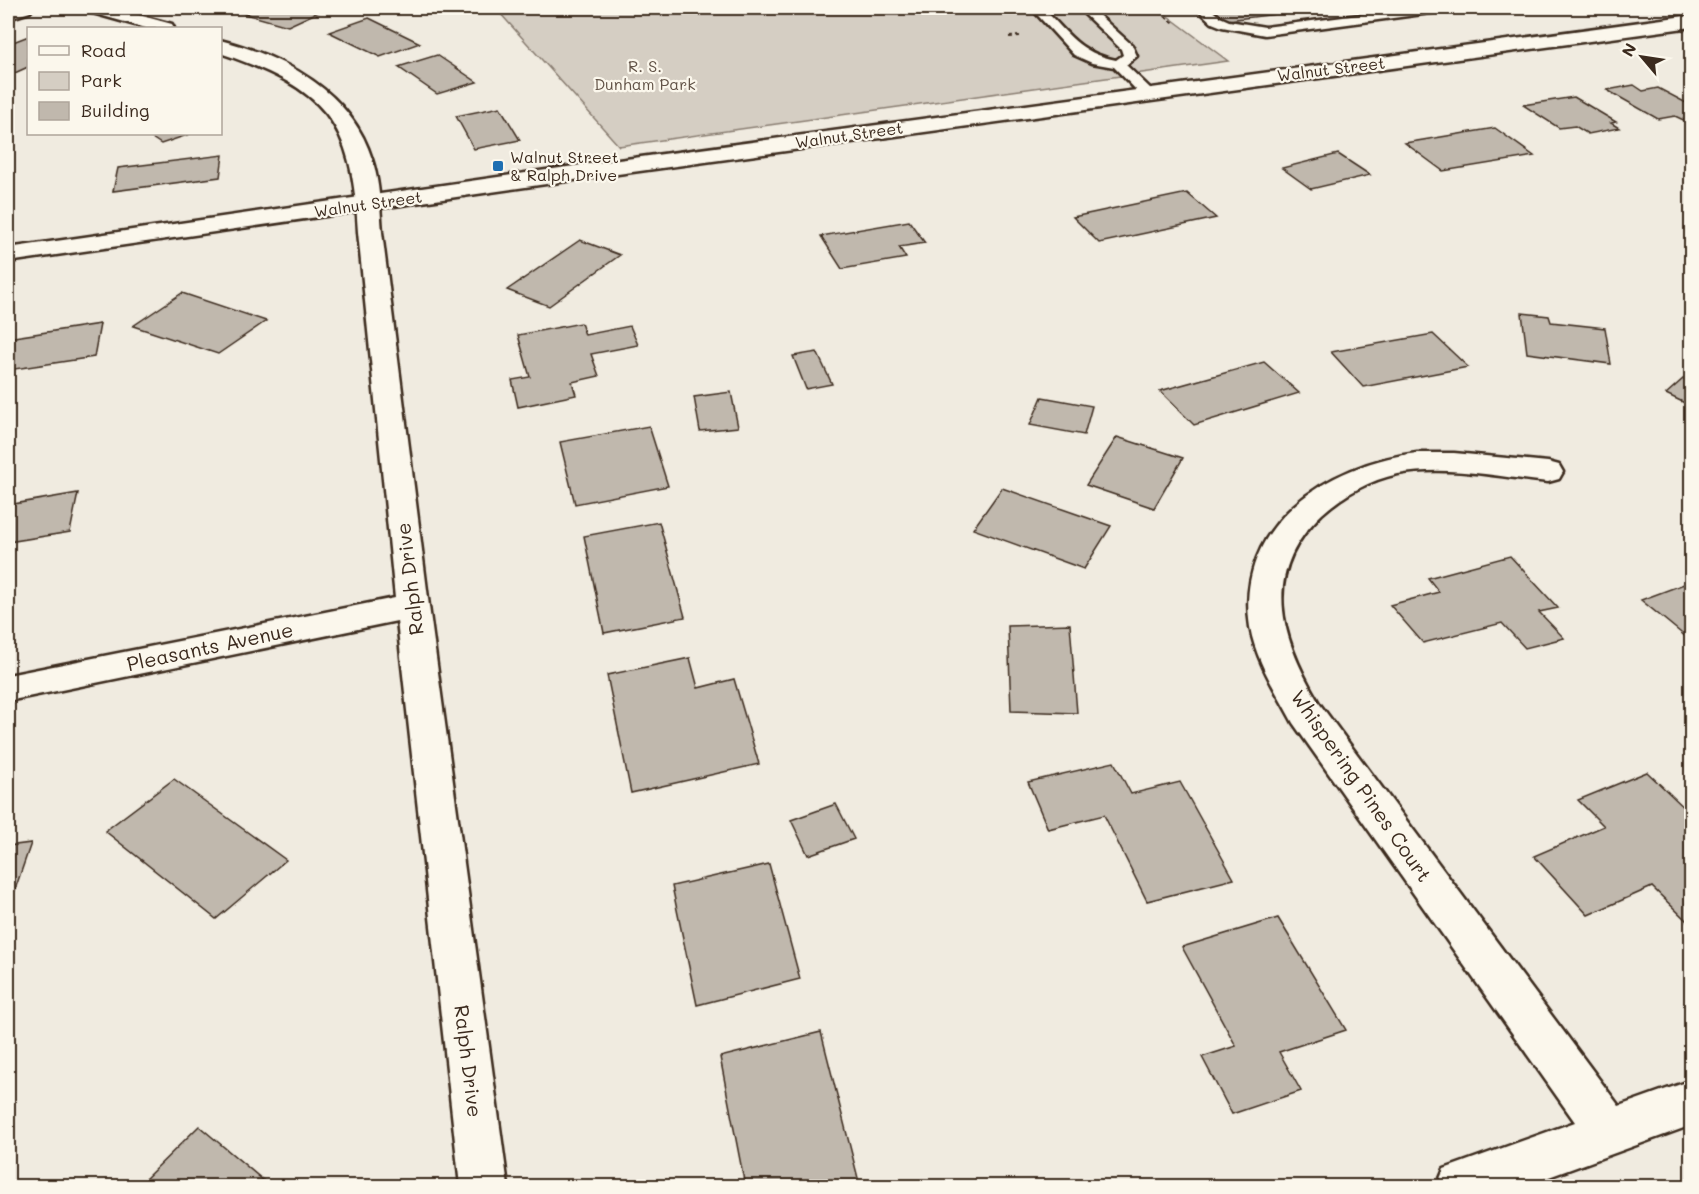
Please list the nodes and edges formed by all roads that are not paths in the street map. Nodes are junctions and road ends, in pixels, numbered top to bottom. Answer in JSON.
{"nodes":[{"id":1,"x":24,"y":8,"type":"edge"},
{"id":2,"x":94,"y":8,"type":"edge"},
{"id":3,"x":1037,"y":8,"type":"edge"},
{"id":4,"x":1084,"y":8,"type":"edge"},
{"id":5,"x":1202,"y":8,"type":"edge"},
{"id":6,"x":1438,"y":8,"type":"edge"},
{"id":7,"x":8,"y":14,"type":"edge"},
{"id":8,"x":1692,"y":21,"type":"edge"},
{"id":9,"x":161,"y":27,"type":"edge"},
{"id":10,"x":222,"y":47,"type":"edge"},
{"id":11,"x":1118,"y":64,"type":"junction"},
{"id":12,"x":1147,"y":93,"type":"junction"},
{"id":13,"x":370,"y":204,"type":"junction"},
{"id":14,"x":8,"y":255,"type":"edge"},
{"id":15,"x":1548,"y":472,"type":"dead end"},
{"id":16,"x":412,"y":606,"type":"junction"},
{"id":17,"x":8,"y":688,"type":"edge"},
{"id":18,"x":1692,"y":1102,"type":"edge"},
{"id":19,"x":1609,"y":1131,"type":"junction"},
{"id":20,"x":484,"y":1186,"type":"edge"},
{"id":21,"x":1461,"y":1186,"type":"edge"}],
"edges":[{"from":1,"to":7,"type":"street"},
{"from":2,"to":9,"type":"street"},
{"from":3,"to":11,"type":"lane"},
{"from":4,"to":11,"type":"lane"},
{"from":5,"to":6,"type":"lane"},
{"from":8,"to":12,"type":"street","name":"Walnut Street"},
{"from":10,"to":13,"type":"street","name":"Ralph Drive"},
{"from":11,"to":12,"type":"lane"},
{"from":12,"to":13,"type":"street","name":"Walnut Street"},
{"from":13,"to":14,"type":"street","name":"Walnut Street"},
{"from":13,"to":16,"type":"street","name":"Ralph Drive"},
{"from":15,"to":19,"type":"street","name":"Whispering Pines Court"},
{"from":16,"to":17,"type":"street","name":"Pleasants Avenue"},
{"from":16,"to":20,"type":"street","name":"Ralph Drive"},
{"from":18,"to":19,"type":"street"},
{"from":19,"to":21,"type":"street"}]}
